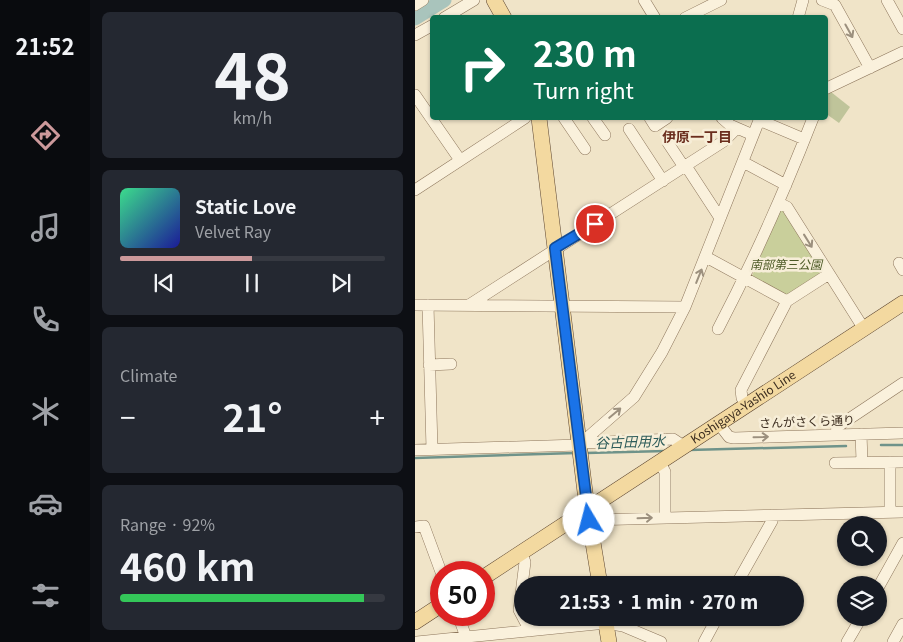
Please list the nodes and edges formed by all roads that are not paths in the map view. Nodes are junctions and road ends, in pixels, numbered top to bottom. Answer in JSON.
{"nodes":[{"id":1,"x":423,"y":0,"type":"edge"},
{"id":2,"x":474,"y":0,"type":"edge"},
{"id":3,"x":494,"y":0,"type":"edge"},
{"id":4,"x":644,"y":0,"type":"edge"},
{"id":5,"x":721,"y":0,"type":"edge"},
{"id":6,"x":803,"y":0,"type":"edge"},
{"id":7,"x":822,"y":0,"type":"edge"},
{"id":8,"x":887,"y":0,"type":"edge"},
{"id":9,"x":415,"y":5,"type":"edge"},
{"id":10,"x":450,"y":15,"type":"edge"},
{"id":11,"x":502,"y":15,"type":"edge"},
{"id":12,"x":653,"y":15,"type":"edge"},
{"id":13,"x":691,"y":15,"type":"edge"},
{"id":14,"x":799,"y":15,"type":"edge"},
{"id":15,"x":430,"y":27,"type":"edge"},
{"id":16,"x":903,"y":29,"type":"edge"},
{"id":17,"x":415,"y":35,"type":"edge"},
{"id":18,"x":903,"y":52,"type":"edge"},
{"id":19,"x":870,"y":68,"type":"junction"},
{"id":20,"x":828,"y":88,"type":"edge"},
{"id":21,"x":415,"y":95,"type":"edge"},
{"id":22,"x":430,"y":117,"type":"edge"},
{"id":23,"x":432,"y":120,"type":"edge"},
{"id":24,"x":522,"y":120,"type":"edge"},
{"id":25,"x":539,"y":120,"type":"edge"},
{"id":26,"x":565,"y":120,"type":"edge"},
{"id":27,"x":594,"y":120,"type":"edge"},
{"id":28,"x":650,"y":120,"type":"edge"},
{"id":29,"x":664,"y":120,"type":"edge"},
{"id":30,"x":725,"y":120,"type":"edge"},
{"id":31,"x":760,"y":120,"type":"edge"},
{"id":32,"x":762,"y":120,"type":"edge"},
{"id":33,"x":812,"y":120,"type":"edge"},
{"id":34,"x":737,"y":128,"type":"junction"},
{"id":35,"x":629,"y":129,"type":"dead end"},
{"id":36,"x":605,"y":135,"type":"dead end"},
{"id":37,"x":753,"y":135,"type":"junction"},
{"id":38,"x":805,"y":139,"type":"junction"},
{"id":39,"x":668,"y":143,"type":"dead end"},
{"id":40,"x":585,"y":149,"type":"dead end"},
{"id":41,"x":460,"y":160,"type":"junction"},
{"id":42,"x":743,"y":162,"type":"junction"},
{"id":43,"x":685,"y":167,"type":"junction"},
{"id":44,"x":663,"y":181,"type":"junction"},
{"id":45,"x":786,"y":185,"type":"junction"},
{"id":46,"x":415,"y":190,"type":"edge"},
{"id":47,"x":779,"y":203,"type":"junction"},
{"id":48,"x":720,"y":218,"type":"junction"},
{"id":49,"x":555,"y":248,"type":"junction"},
{"id":50,"x":706,"y":257,"type":"junction"},
{"id":51,"x":829,"y":274,"type":"junction"},
{"id":52,"x":745,"y":278,"type":"junction"},
{"id":53,"x":787,"y":301,"type":"junction"},
{"id":54,"x":903,"y":303,"type":"edge"},
{"id":55,"x":415,"y":305,"type":"edge"},
{"id":56,"x":428,"y":305,"type":"junction"},
{"id":57,"x":469,"y":305,"type":"junction"},
{"id":58,"x":562,"y":306,"type":"junction"},
{"id":59,"x":685,"y":308,"type":"junction"},
{"id":60,"x":719,"y":329,"type":"dead end"},
{"id":61,"x":864,"y":329,"type":"junction"},
{"id":62,"x":451,"y":364,"type":"dead end"},
{"id":63,"x":429,"y":365,"type":"junction"},
{"id":64,"x":903,"y":383,"type":"edge"},
{"id":65,"x":747,"y":405,"type":"junction"},
{"id":66,"x":719,"y":424,"type":"junction"},
{"id":67,"x":903,"y":433,"type":"edge"},
{"id":68,"x":861,"y":434,"type":"junction"},
{"id":69,"x":836,"y":435,"type":"junction"},
{"id":70,"x":581,"y":444,"type":"junction"},
{"id":71,"x":685,"y":447,"type":"junction"},
{"id":72,"x":432,"y":449,"type":"junction"},
{"id":73,"x":415,"y":450,"type":"edge"},
{"id":74,"x":862,"y":461,"type":"junction"},
{"id":75,"x":890,"y":462,"type":"junction"},
{"id":76,"x":903,"y":462,"type":"edge"},
{"id":77,"x":660,"y":463,"type":"junction"},
{"id":78,"x":835,"y":463,"type":"dead end"},
{"id":79,"x":890,"y":512,"type":"junction"},
{"id":80,"x":903,"y":512,"type":"edge"},
{"id":81,"x":589,"y":515,"type":"junction"},
{"id":82,"x":772,"y":515,"type":"junction"},
{"id":83,"x":665,"y":518,"type":"junction"},
{"id":84,"x":415,"y":527,"type":"edge"},
{"id":85,"x":903,"y":543,"type":"edge"},
{"id":86,"x":521,"y":552,"type":"junction"},
{"id":87,"x":437,"y":561,"type":"edge"},
{"id":88,"x":495,"y":570,"type":"edge"},
{"id":89,"x":599,"y":576,"type":"edge"},
{"id":90,"x":741,"y":576,"type":"edge"},
{"id":91,"x":885,"y":576,"type":"edge"},
{"id":92,"x":430,"y":612,"type":"edge"},
{"id":93,"x":415,"y":622,"type":"edge"},
{"id":94,"x":903,"y":624,"type":"edge"},
{"id":95,"x":463,"y":626,"type":"edge"},
{"id":96,"x":564,"y":626,"type":"edge"},
{"id":97,"x":606,"y":626,"type":"edge"},
{"id":98,"x":623,"y":626,"type":"edge"},
{"id":99,"x":713,"y":626,"type":"edge"},
{"id":100,"x":856,"y":626,"type":"edge"},
{"id":101,"x":530,"y":631,"type":"junction"},
{"id":102,"x":469,"y":638,"type":"edge"},
{"id":103,"x":417,"y":642,"type":"edge"},
{"id":104,"x":609,"y":642,"type":"edge"},
{"id":105,"x":661,"y":642,"type":"edge"},
{"id":106,"x":704,"y":642,"type":"edge"},
{"id":107,"x":847,"y":642,"type":"edge"},
{"id":108,"x":893,"y":642,"type":"edge"}],
"edges":[{"from":1,"to":9,"type":"street"},
{"from":2,"to":10,"type":"street"},
{"from":3,"to":11,"type":"main road"},
{"from":4,"to":12,"type":"street"},
{"from":5,"to":13,"type":"street"},
{"from":6,"to":14,"type":"street"},
{"from":7,"to":19,"type":"street","one_way":true},
{"from":8,"to":16,"type":"street"},
{"from":15,"to":17,"type":"street"},
{"from":18,"to":19,"type":"street"},
{"from":19,"to":20,"type":"street"},
{"from":21,"to":22,"type":"street"},
{"from":23,"to":41,"type":"street"},
{"from":24,"to":41,"type":"street"},
{"from":25,"to":49,"type":"main road"},
{"from":26,"to":40,"type":"street"},
{"from":27,"to":36,"type":"street"},
{"from":28,"to":29,"type":"street"},
{"from":30,"to":34,"type":"street"},
{"from":31,"to":37,"type":"street"},
{"from":32,"to":38,"type":"street"},
{"from":33,"to":38,"type":"street"},
{"from":34,"to":37,"type":"street"},
{"from":34,"to":43,"type":"street"},
{"from":35,"to":44,"type":"street"},
{"from":37,"to":42,"type":"street"},
{"from":38,"to":45,"type":"street"},
{"from":39,"to":43,"type":"street"},
{"from":41,"to":46,"type":"street"},
{"from":42,"to":45,"type":"street"},
{"from":42,"to":48,"type":"street"},
{"from":43,"to":44,"type":"street"},
{"from":43,"to":48,"type":"street"},
{"from":44,"to":49,"type":"street"},
{"from":45,"to":47,"type":"street"},
{"from":47,"to":51,"type":"street","one_way":true},
{"from":47,"to":52,"type":"street"},
{"from":48,"to":50,"type":"street"},
{"from":49,"to":57,"type":"street"},
{"from":49,"to":58,"type":"main road"},
{"from":50,"to":52,"type":"street"},
{"from":59,"to":50,"type":"street","one_way":true},
{"from":51,"to":53,"type":"street"},
{"from":51,"to":61,"type":"street"},
{"from":52,"to":53,"type":"street"},
{"from":52,"to":60,"type":"street"},
{"from":53,"to":65,"type":"street"},
{"from":54,"to":61,"type":"main road","name":"Koshigaya-Yashio Line"},
{"from":55,"to":56,"type":"street"},
{"from":56,"to":57,"type":"street"},
{"from":56,"to":63,"type":"street"},
{"from":57,"to":58,"type":"street"},
{"from":58,"to":59,"type":"street"},
{"from":58,"to":70,"type":"main road"},
{"from":70,"to":59,"type":"street","one_way":true},
{"from":61,"to":65,"type":"main road","name":"Koshigaya-Yashio Line"},
{"from":62,"to":63,"type":"street"},
{"from":63,"to":72,"type":"street"},
{"from":64,"to":69,"type":"street"},
{"from":65,"to":66,"type":"main road","name":"Koshigaya-Yashio Line"},
{"from":66,"to":69,"type":"street","name":"さんがさくら通り","one_way":true},
{"from":66,"to":71,"type":"main road","name":"Koshigaya-Yashio Line"},
{"from":67,"to":68,"type":"street","name":"さんがさくら通り"},
{"from":68,"to":69,"type":"street","name":"さんがさくら通り"},
{"from":68,"to":74,"type":"street"},
{"from":70,"to":71,"type":"street"},
{"from":70,"to":72,"type":"street"},
{"from":70,"to":81,"type":"main road"},
{"from":71,"to":77,"type":"main road","name":"Koshigaya-Yashio Line"},
{"from":72,"to":73,"type":"street"},
{"from":74,"to":75,"type":"street"},
{"from":74,"to":78,"type":"street"},
{"from":75,"to":76,"type":"street"},
{"from":75,"to":79,"type":"street"},
{"from":77,"to":81,"type":"main road","name":"Koshigaya-Yashio Line"},
{"from":77,"to":83,"type":"street"},
{"from":79,"to":80,"type":"street"},
{"from":79,"to":82,"type":"street"},
{"from":81,"to":83,"type":"street","one_way":true},
{"from":81,"to":86,"type":"main road","name":"Koshigaya-Yashio Line"},
{"from":81,"to":89,"type":"main road"},
{"from":82,"to":83,"type":"street"},
{"from":82,"to":90,"type":"street"},
{"from":84,"to":87,"type":"street"},
{"from":85,"to":91,"type":"street"},
{"from":86,"to":88,"type":"main road","name":"Koshigaya-Yashio Line"},
{"from":86,"to":101,"type":"street"},
{"from":92,"to":93,"type":"main road"},
{"from":94,"to":108,"type":"street"},
{"from":95,"to":102,"type":"street"},
{"from":96,"to":101,"type":"street"},
{"from":97,"to":104,"type":"main road"},
{"from":98,"to":105,"type":"street"},
{"from":99,"to":106,"type":"street"},
{"from":100,"to":107,"type":"street"},
{"from":101,"to":102,"type":"street"},
{"from":102,"to":103,"type":"street"}]}
